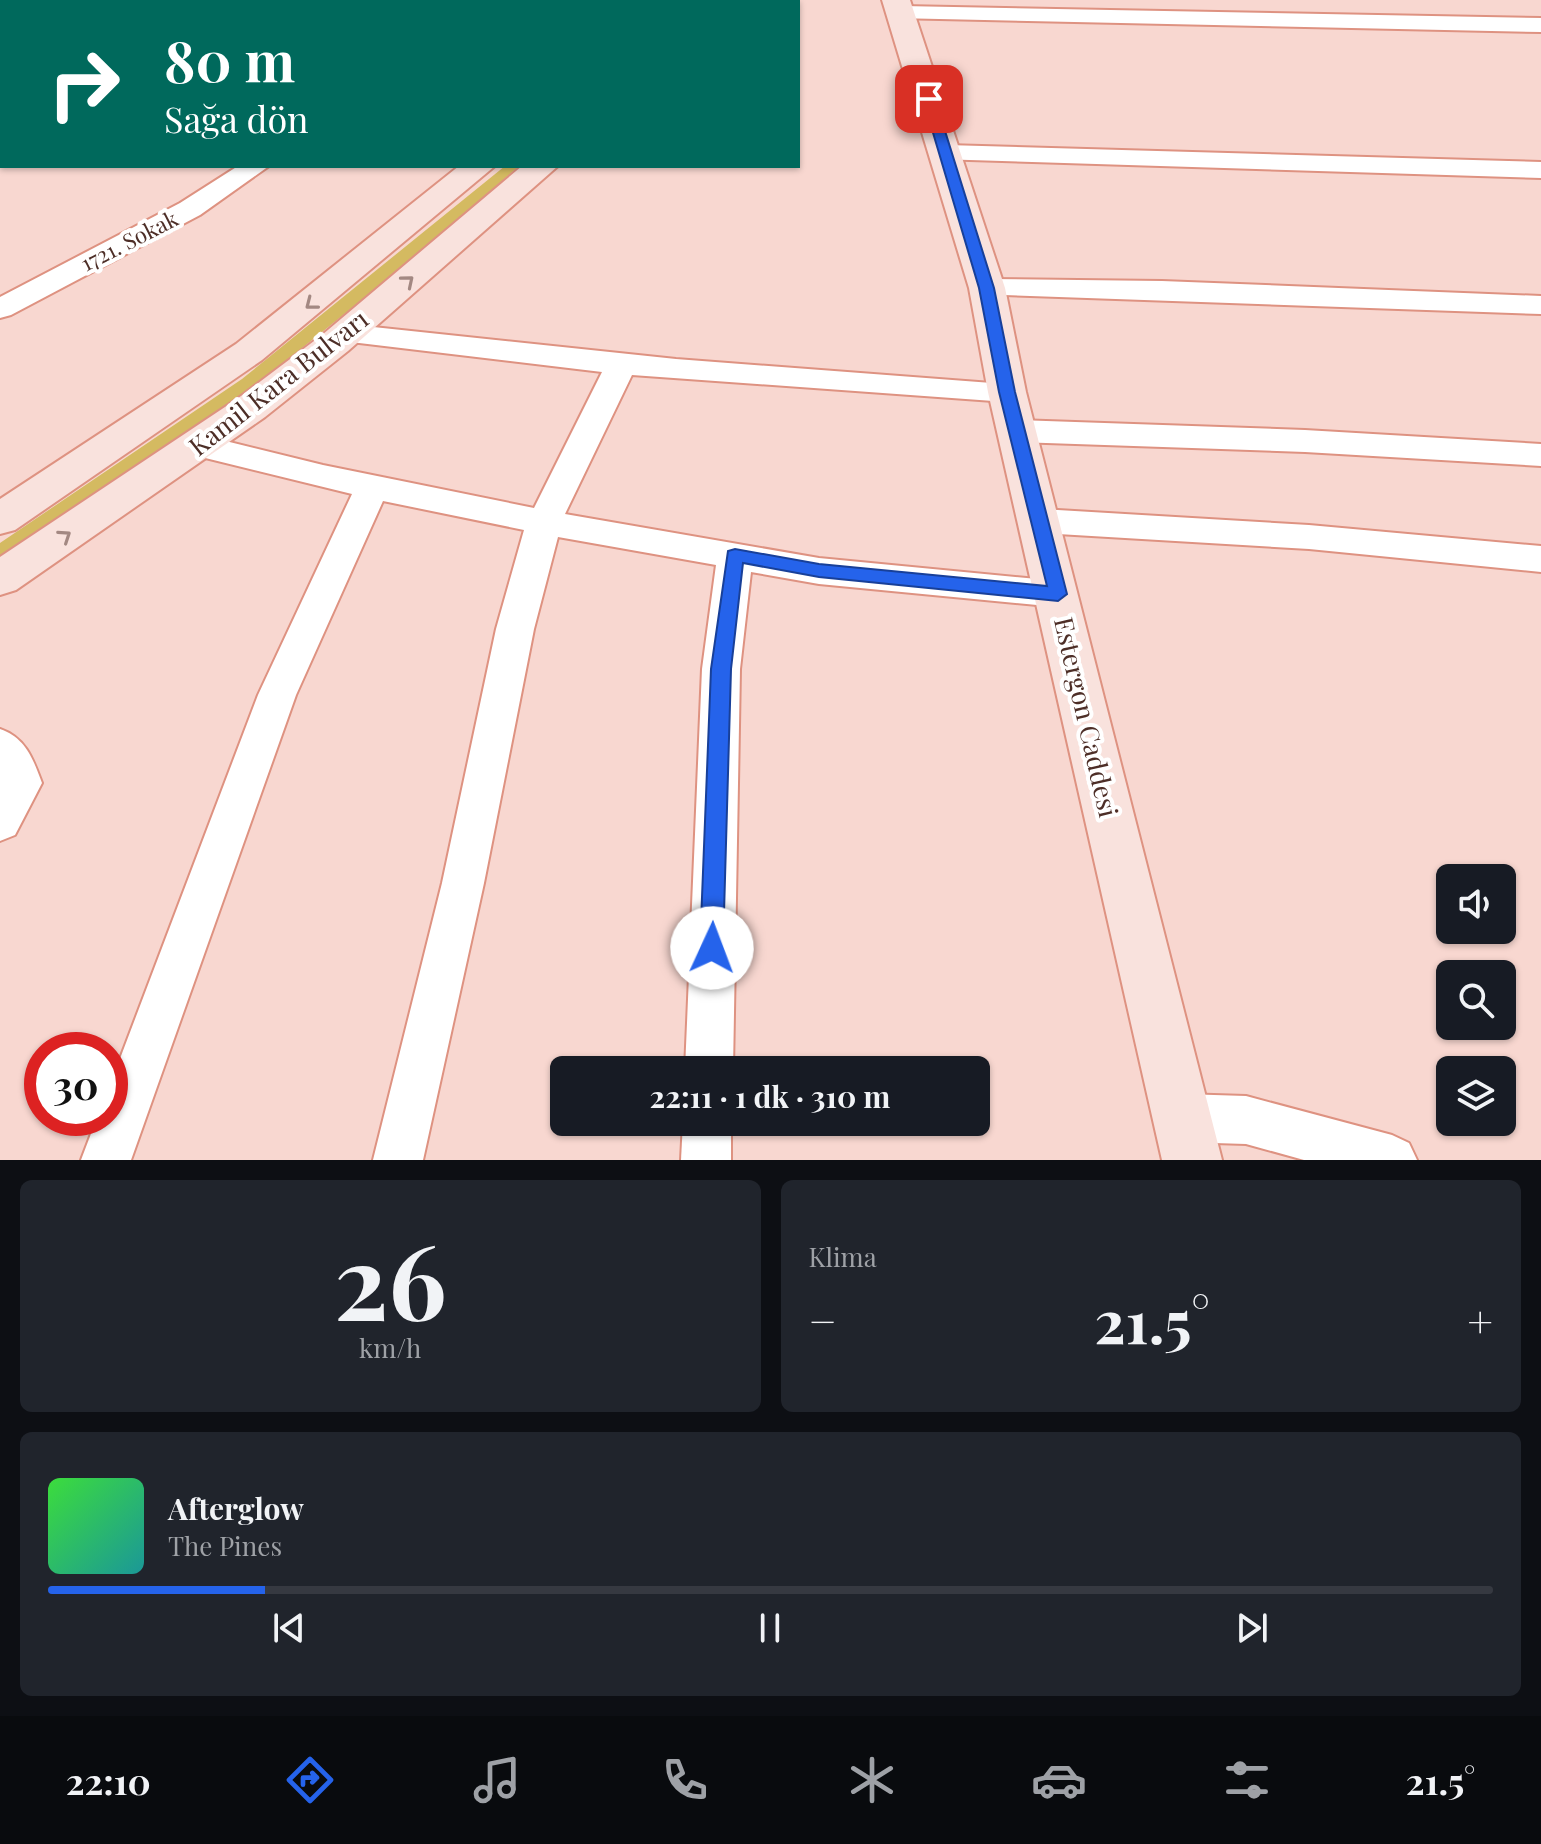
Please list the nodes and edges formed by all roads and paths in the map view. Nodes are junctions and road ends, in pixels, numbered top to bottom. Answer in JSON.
{"nodes":[{"id":1,"x":899,"y":7,"type":"edge"},
{"id":2,"x":1026,"y":8,"type":"edge"},
{"id":3,"x":1150,"y":10,"type":"edge"},
{"id":4,"x":1310,"y":11,"type":"edge"},
{"id":5,"x":1541,"y":25,"type":"edge"},
{"id":6,"x":946,"y":153,"type":"junction"},
{"id":7,"x":253,"y":168,"type":"edge"},
{"id":8,"x":477,"y":168,"type":"edge"},
{"id":9,"x":540,"y":168,"type":"edge"},
{"id":10,"x":1541,"y":170,"type":"edge"},
{"id":11,"x":987,"y":288,"type":"junction"},
{"id":12,"x":1541,"y":305,"type":"edge"},
{"id":13,"x":0,"y":309,"type":"edge"},
{"id":14,"x":345,"y":333,"type":"junction"},
{"id":15,"x":622,"y":364,"type":"junction"},
{"id":16,"x":1012,"y":412,"type":"junction"},
{"id":17,"x":197,"y":445,"type":"junction"},
{"id":18,"x":1541,"y":455,"type":"edge"},
{"id":19,"x":372,"y":487,"type":"junction"},
{"id":20,"x":0,"y":519,"type":"edge"},
{"id":21,"x":1041,"y":521,"type":"junction"},
{"id":22,"x":544,"y":522,"type":"junction"},
{"id":23,"x":735,"y":555,"type":"junction"},
{"id":24,"x":1541,"y":559,"type":"edge"},
{"id":25,"x":0,"y":579,"type":"edge"},
{"id":26,"x":1058,"y":594,"type":"junction"},
{"id":27,"x":0,"y":745,"type":"edge"},
{"id":28,"x":0,"y":823,"type":"edge"},
{"id":29,"x":709,"y":1056,"type":"edge"},
{"id":30,"x":707,"y":1136,"type":"edge"},
{"id":31,"x":1187,"y":1139,"type":"edge"},
{"id":32,"x":106,"y":1160,"type":"edge"},
{"id":33,"x":398,"y":1160,"type":"edge"},
{"id":34,"x":706,"y":1160,"type":"edge"},
{"id":35,"x":1392,"y":1160,"type":"edge"}],
"edges":[{"from":1,"to":2,"type":"street"},
{"from":1,"to":6,"type":"street","name":"Estergon Caddesi"},
{"from":2,"to":3,"type":"street"},
{"from":3,"to":4,"type":"street"},
{"from":4,"to":5,"type":"street"},
{"from":6,"to":10,"type":"street"},
{"from":6,"to":11,"type":"street","name":"Estergon Caddesi"},
{"from":7,"to":13,"type":"street","name":"1721. Sokak"},
{"from":8,"to":20,"type":"street","name":"Kamil Kara Bulvarı","one_way":true},
{"from":14,"to":9,"type":"street","name":"Kamil Kara Bulvarı","one_way":true},
{"from":11,"to":12,"type":"street"},
{"from":11,"to":16,"type":"street","name":"Estergon Caddesi"},
{"from":14,"to":15,"type":"street"},
{"from":14,"to":17,"type":"street","name":"Kamil Kara Bulvarı"},
{"from":15,"to":16,"type":"street"},
{"from":15,"to":22,"type":"street"},
{"from":16,"to":18,"type":"street"},
{"from":16,"to":21,"type":"street","name":"Estergon Caddesi"},
{"from":17,"to":19,"type":"street"},
{"from":25,"to":17,"type":"street","name":"Kamil Kara Bulvarı","one_way":true},
{"from":19,"to":22,"type":"street"},
{"from":19,"to":32,"type":"street"},
{"from":21,"to":24,"type":"street"},
{"from":21,"to":26,"type":"street","name":"Estergon Caddesi"},
{"from":22,"to":23,"type":"street"},
{"from":22,"to":33,"type":"street"},
{"from":23,"to":26,"type":"street"},
{"from":23,"to":29,"type":"street"},
{"from":26,"to":31,"type":"street","name":"Estergon Caddesi"},
{"from":27,"to":28,"type":"street"},
{"from":30,"to":34,"type":"street"},
{"from":31,"to":35,"type":"street"}]}
